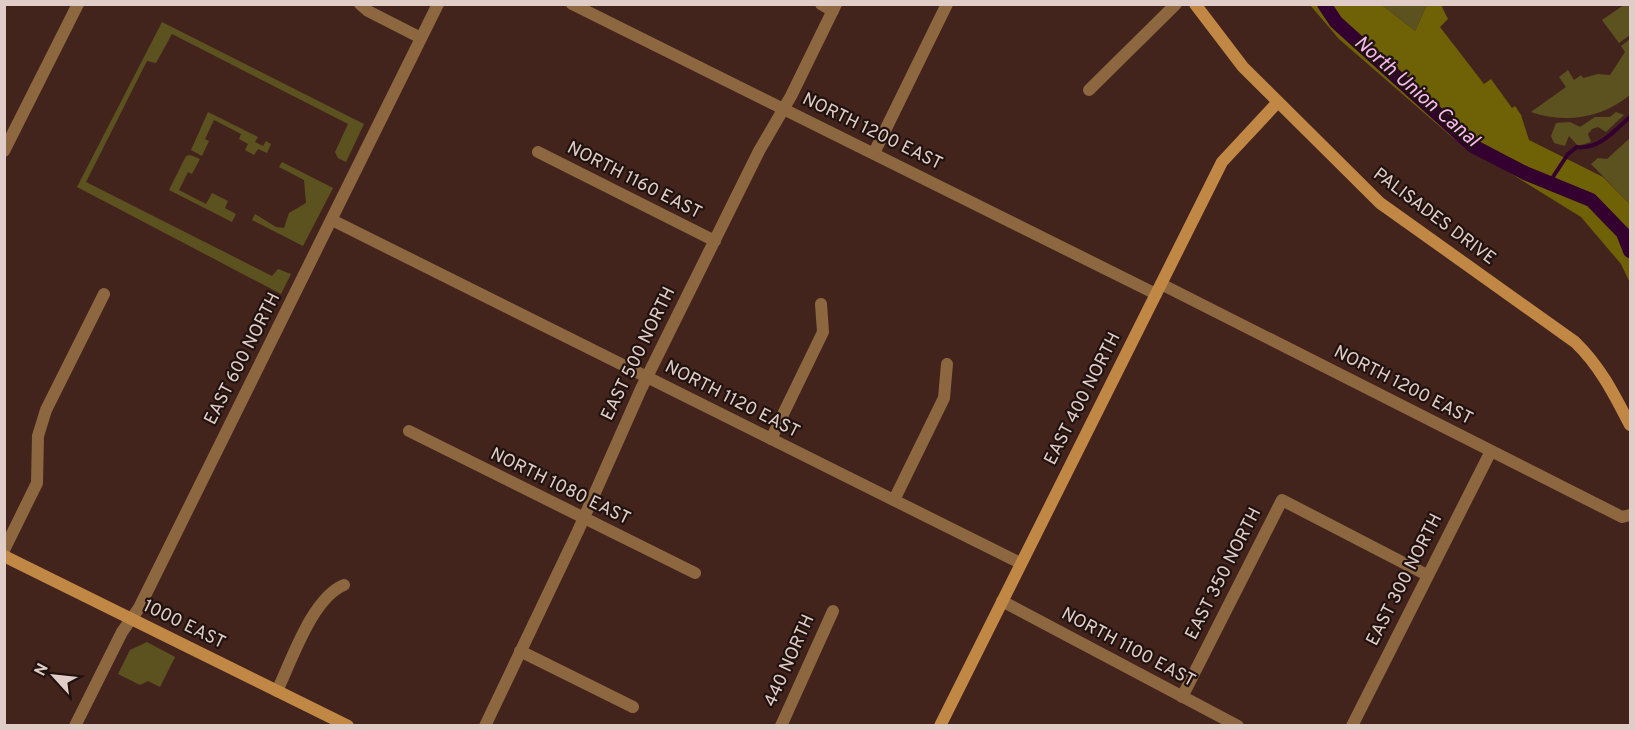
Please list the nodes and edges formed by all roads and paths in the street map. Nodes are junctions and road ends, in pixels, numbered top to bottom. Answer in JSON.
{"nodes":[{"id":1,"x":78,"y":4,"type":"edge"},
{"id":2,"x":360,"y":4,"type":"edge"},
{"id":3,"x":438,"y":4,"type":"edge"},
{"id":4,"x":572,"y":4,"type":"edge"},
{"id":5,"x":821,"y":4,"type":"edge"},
{"id":6,"x":947,"y":4,"type":"edge"},
{"id":7,"x":1176,"y":4,"type":"edge"},
{"id":8,"x":1195,"y":4,"type":"edge"},
{"id":9,"x":835,"y":8,"type":"edge"},
{"id":10,"x":422,"y":38,"type":"junction"},
{"id":11,"x":1089,"y":90,"type":"dead end"},
{"id":12,"x":1276,"y":103,"type":"junction"},
{"id":13,"x":783,"y":108,"type":"junction"},
{"id":14,"x":4,"y":151,"type":"edge"},
{"id":15,"x":538,"y":152,"type":"dead end"},
{"id":16,"x":874,"y":153,"type":"junction"},
{"id":17,"x":332,"y":220,"type":"junction"},
{"id":18,"x":715,"y":241,"type":"junction"},
{"id":19,"x":1158,"y":289,"type":"junction"},
{"id":20,"x":104,"y":294,"type":"dead end"},
{"id":21,"x":821,"y":304,"type":"dead end"},
{"id":22,"x":947,"y":364,"type":"dead end"},
{"id":23,"x":647,"y":377,"type":"junction"},
{"id":24,"x":1630,"y":425,"type":"edge"},
{"id":25,"x":409,"y":431,"type":"dead end"},
{"id":26,"x":771,"y":439,"type":"junction"},
{"id":27,"x":1491,"y":451,"type":"junction"},
{"id":28,"x":894,"y":500,"type":"junction"},
{"id":29,"x":1630,"y":515,"type":"edge"},
{"id":30,"x":583,"y":519,"type":"junction"},
{"id":31,"x":4,"y":550,"type":"edge"},
{"id":32,"x":4,"y":556,"type":"edge"},
{"id":33,"x":1020,"y":563,"type":"junction"},
{"id":34,"x":695,"y":573,"type":"dead end"},
{"id":35,"x":1427,"y":575,"type":"junction"},
{"id":36,"x":344,"y":585,"type":"dead end"},
{"id":37,"x":1002,"y":601,"type":"junction"},
{"id":38,"x":833,"y":611,"type":"dead end"},
{"id":39,"x":131,"y":619,"type":"junction"},
{"id":40,"x":520,"y":651,"type":"junction"},
{"id":41,"x":277,"y":691,"type":"junction"},
{"id":42,"x":1182,"y":697,"type":"junction"},
{"id":43,"x":633,"y":707,"type":"dead end"},
{"id":44,"x":1358,"y":724,"type":"edge"},
{"id":45,"x":75,"y":726,"type":"edge"},
{"id":46,"x":348,"y":726,"type":"edge"},
{"id":47,"x":485,"y":726,"type":"edge"},
{"id":48,"x":781,"y":726,"type":"edge"},
{"id":49,"x":940,"y":726,"type":"edge"},
{"id":50,"x":1238,"y":726,"type":"edge"}],
"edges":[{"from":1,"to":14,"type":"street"},
{"from":2,"to":10,"type":"street"},
{"from":3,"to":10,"type":"street","name":"EAST 600 NORTH"},
{"from":4,"to":13,"type":"street","name":"NORTH 1200 EAST"},
{"from":5,"to":9,"type":"street"},
{"from":6,"to":16,"type":"street"},
{"from":7,"to":11,"type":"street"},
{"from":8,"to":12,"type":"street","name":"PALISADES DRIVE"},
{"from":9,"to":13,"type":"street","name":"EAST 500 NORTH"},
{"from":10,"to":17,"type":"street","name":"EAST 600 NORTH"},
{"from":12,"to":19,"type":"street","name":"EAST 400 NORTH"},
{"from":12,"to":24,"type":"street","name":"PALISADES DRIVE"},
{"from":13,"to":16,"type":"street","name":"NORTH 1200 EAST"},
{"from":13,"to":18,"type":"street","name":"EAST 500 NORTH"},
{"from":15,"to":18,"type":"street","name":"NORTH 1160 EAST"},
{"from":16,"to":19,"type":"street","name":"NORTH 1200 EAST"},
{"from":17,"to":23,"type":"street","name":"NORTH 1120 EAST"},
{"from":17,"to":39,"type":"street","name":"EAST 600 NORTH"},
{"from":18,"to":23,"type":"street","name":"EAST 500 NORTH"},
{"from":19,"to":27,"type":"street","name":"NORTH 1200 EAST"},
{"from":19,"to":33,"type":"street","name":"EAST 400 NORTH"},
{"from":20,"to":31,"type":"street"},
{"from":21,"to":26,"type":"street"},
{"from":22,"to":28,"type":"street"},
{"from":23,"to":26,"type":"street","name":"NORTH 1120 EAST"},
{"from":23,"to":30,"type":"street","name":"EAST 500 NORTH"},
{"from":25,"to":30,"type":"street","name":"NORTH 1080 EAST"},
{"from":26,"to":28,"type":"street","name":"NORTH 1120 EAST"},
{"from":27,"to":29,"type":"street","name":"NORTH 1200 EAST"},
{"from":27,"to":35,"type":"street","name":"EAST 300 NORTH"},
{"from":28,"to":33,"type":"street","name":"NORTH 1120 EAST"},
{"from":30,"to":34,"type":"street","name":"NORTH 1080 EAST"},
{"from":30,"to":40,"type":"street","name":"EAST 500 NORTH"},
{"from":32,"to":39,"type":"street","name":"1000 EAST"},
{"from":33,"to":37,"type":"street","name":"EAST 400 NORTH"},
{"from":35,"to":42,"type":"street","name":"EAST 350 NORTH"},
{"from":35,"to":44,"type":"street","name":"EAST 300 NORTH"},
{"from":36,"to":41,"type":"street"},
{"from":37,"to":42,"type":"street","name":"NORTH 1100 EAST"},
{"from":37,"to":49,"type":"street","name":"EAST 400 NORTH"},
{"from":38,"to":48,"type":"street","name":"440 NORTH"},
{"from":39,"to":41,"type":"street","name":"1000 EAST"},
{"from":39,"to":45,"type":"street","name":"EAST 600 NORTH"},
{"from":40,"to":43,"type":"street"},
{"from":40,"to":47,"type":"street","name":"EAST 500 NORTH"},
{"from":41,"to":46,"type":"street","name":"1000 EAST"},
{"from":42,"to":50,"type":"street","name":"NORTH 1100 EAST"}]}
